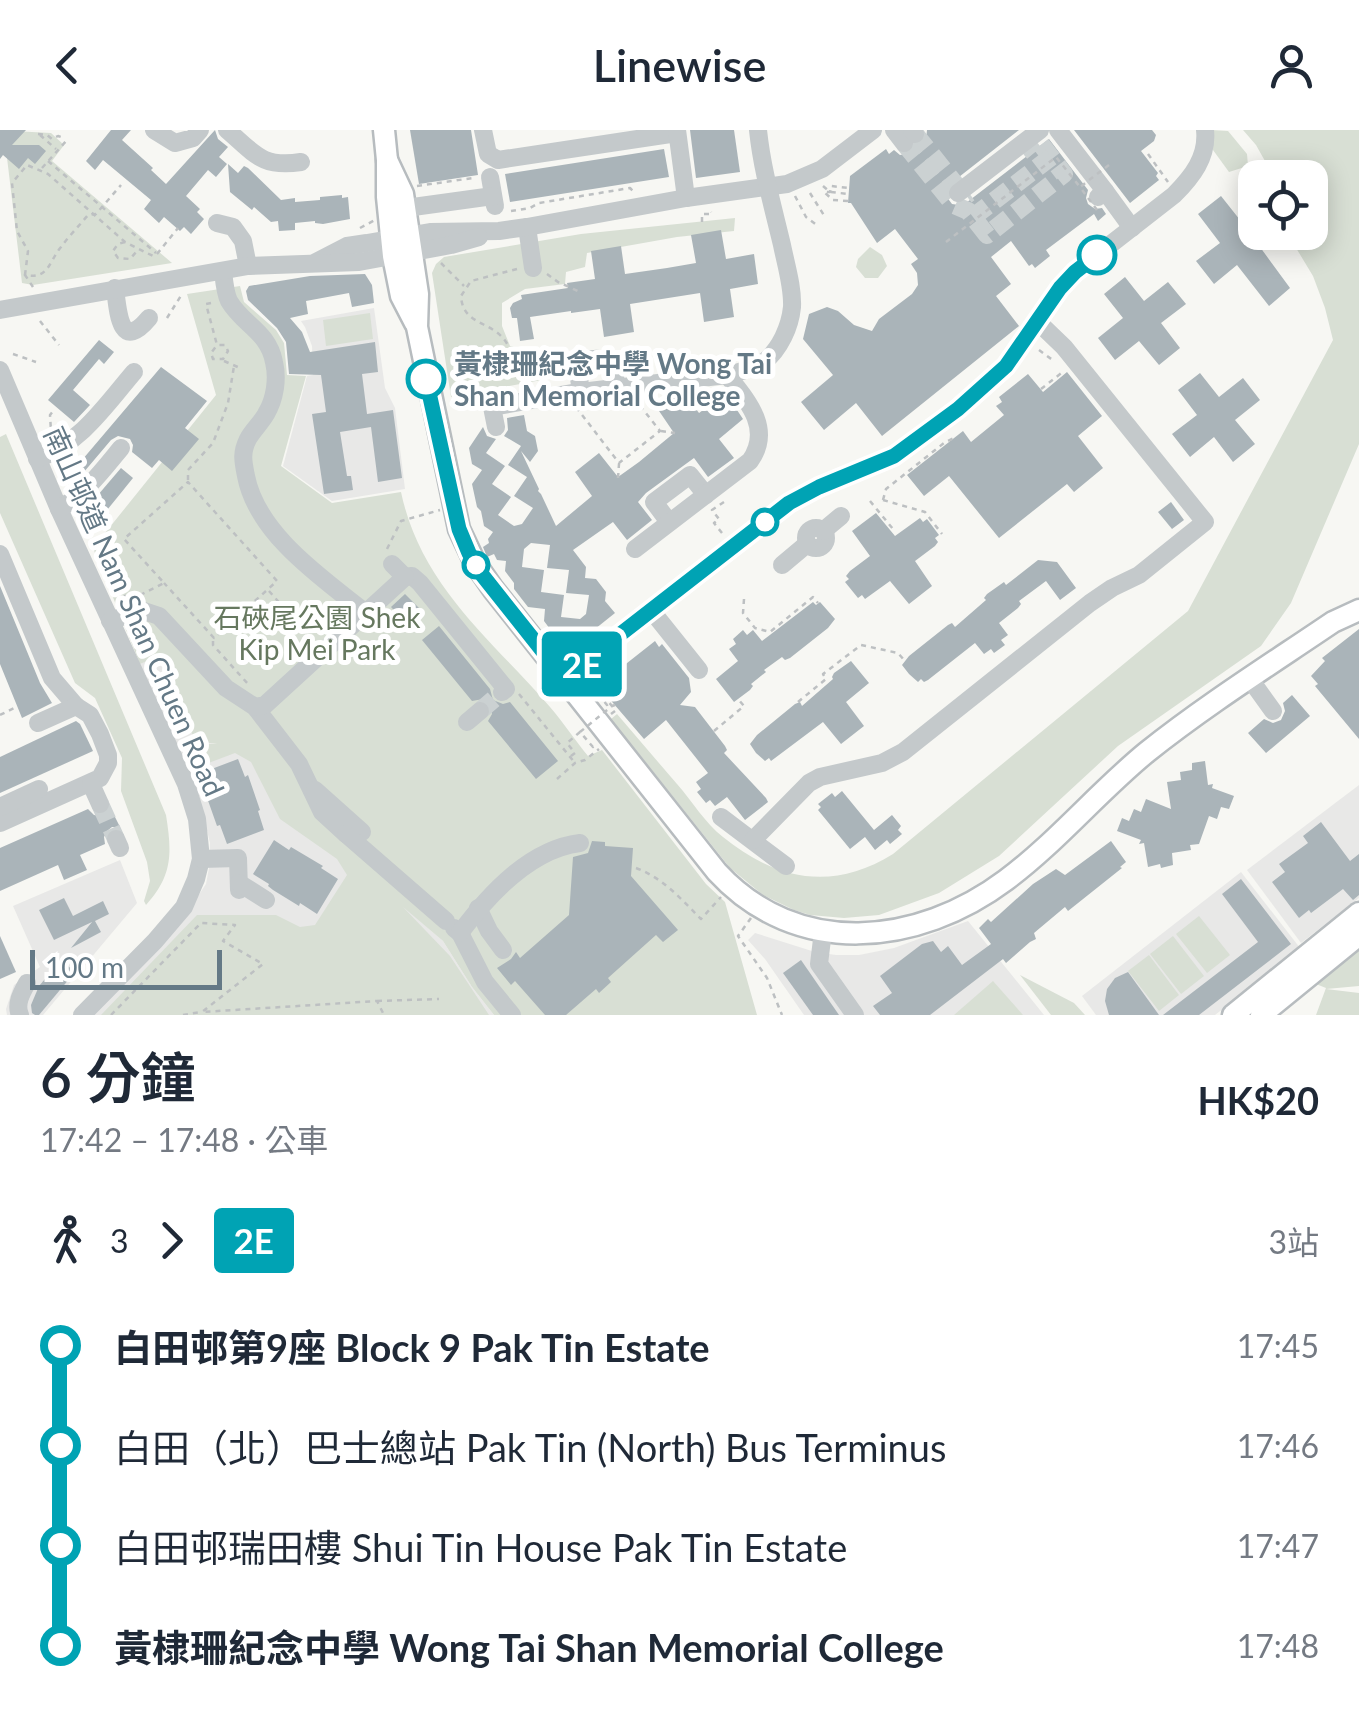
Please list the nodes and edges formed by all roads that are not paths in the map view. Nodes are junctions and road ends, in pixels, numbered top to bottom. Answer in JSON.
{"nodes":[{"id":1,"x":154,"y":130,"type":"edge"},
{"id":2,"x":200,"y":130,"type":"edge"},
{"id":3,"x":226,"y":130,"type":"edge"},
{"id":4,"x":384,"y":130,"type":"edge"},
{"id":5,"x":483,"y":130,"type":"edge"},
{"id":6,"x":758,"y":130,"type":"edge"},
{"id":7,"x":873,"y":130,"type":"edge"},
{"id":8,"x":1040,"y":130,"type":"edge"},
{"id":9,"x":1058,"y":130,"type":"edge"},
{"id":10,"x":1205,"y":130,"type":"edge"},
{"id":11,"x":677,"y":132,"type":"edge"},
{"id":12,"x":623,"y":135,"type":"edge"},
{"id":13,"x":301,"y":162,"type":"dead end"},
{"id":14,"x":769,"y":187,"type":"junction"},
{"id":15,"x":958,"y":194,"type":"dead end"},
{"id":16,"x":686,"y":198,"type":"junction"},
{"id":17,"x":492,"y":200,"type":"junction"},
{"id":18,"x":412,"y":207,"type":"dead end"},
{"id":19,"x":217,"y":224,"type":"dead end"},
{"id":20,"x":527,"y":227,"type":"junction"},
{"id":21,"x":1132,"y":228,"type":"junction"},
{"id":22,"x":401,"y":246,"type":"junction"},
{"id":23,"x":248,"y":266,"type":"junction"},
{"id":24,"x":533,"y":270,"type":"road end"},
{"id":25,"x":222,"y":271,"type":"junction"},
{"id":26,"x":115,"y":288,"type":"junction"},
{"id":27,"x":0,"y":310,"type":"edge"},
{"id":28,"x":158,"y":318,"type":"road end"},
{"id":29,"x":1038,"y":322,"type":"junction"},
{"id":30,"x":0,"y":370,"type":"edge"},
{"id":31,"x":134,"y":372,"type":"dead end"},
{"id":32,"x":727,"y":375,"type":"junction"},
{"id":33,"x":624,"y":390,"type":"junction"},
{"id":34,"x":577,"y":397,"type":"junction"},
{"id":35,"x":496,"y":428,"type":"dead end"},
{"id":36,"x":778,"y":440,"type":"dead end"},
{"id":37,"x":120,"y":448,"type":"dead end"},
{"id":38,"x":37,"y":459,"type":"junction"},
{"id":39,"x":750,"y":461,"type":"junction"},
{"id":40,"x":789,"y":503,"type":"junction"},
{"id":41,"x":59,"y":509,"type":"junction"},
{"id":42,"x":841,"y":516,"type":"dead end"},
{"id":43,"x":813,"y":535,"type":"junction"},
{"id":44,"x":635,"y":549,"type":"dead end"},
{"id":45,"x":0,"y":554,"type":"edge"},
{"id":46,"x":782,"y":565,"type":"dead end"},
{"id":47,"x":651,"y":610,"type":"junction"},
{"id":48,"x":1359,"y":610,"type":"edge"},
{"id":49,"x":366,"y":613,"type":"junction"},
{"id":50,"x":110,"y":621,"type":"junction"},
{"id":51,"x":699,"y":670,"type":"dead end"},
{"id":52,"x":564,"y":678,"type":"junction"},
{"id":53,"x":1250,"y":678,"type":"junction"},
{"id":54,"x":502,"y":692,"type":"dead end"},
{"id":55,"x":256,"y":700,"type":"junction"},
{"id":56,"x":76,"y":706,"type":"junction"},
{"id":57,"x":1273,"y":710,"type":"dead end"},
{"id":58,"x":38,"y":723,"type":"dead end"},
{"id":59,"x":91,"y":784,"type":"junction"},
{"id":60,"x":39,"y":789,"type":"dead end"},
{"id":61,"x":100,"y":804,"type":"tunnel mouth"},
{"id":62,"x":0,"y":807,"type":"edge"},
{"id":63,"x":721,"y":817,"type":"dead end"},
{"id":64,"x":0,"y":823,"type":"edge"},
{"id":65,"x":752,"y":840,"type":"junction"},
{"id":66,"x":580,"y":844,"type":"dead end"},
{"id":67,"x":200,"y":858,"type":"junction"},
{"id":68,"x":786,"y":866,"type":"dead end"},
{"id":69,"x":266,"y":900,"type":"dead end"},
{"id":70,"x":478,"y":908,"type":"junction"},
{"id":71,"x":1359,"y":913,"type":"edge"},
{"id":72,"x":453,"y":927,"type":"junction"},
{"id":73,"x":823,"y":931,"type":"junction"},
{"id":74,"x":1359,"y":935,"type":"edge"},
{"id":75,"x":503,"y":950,"type":"dead end"},
{"id":76,"x":27,"y":983,"type":"dead end"},
{"id":77,"x":20,"y":1015,"type":"edge"},
{"id":78,"x":82,"y":1015,"type":"edge"},
{"id":79,"x":512,"y":1015,"type":"edge"},
{"id":80,"x":855,"y":1015,"type":"edge"},
{"id":81,"x":1233,"y":1015,"type":"edge"},
{"id":82,"x":1261,"y":1015,"type":"edge"}],
"edges":[{"from":1,"to":2,"type":"street"},
{"from":3,"to":13,"type":"street"},
{"from":4,"to":22,"type":"main road"},
{"from":5,"to":12,"type":"street"},
{"from":6,"to":14,"type":"street"},
{"from":7,"to":14,"type":"street"},
{"from":8,"to":15,"type":"street"},
{"from":9,"to":21,"type":"street"},
{"from":10,"to":21,"type":"street"},
{"from":11,"to":12,"type":"street"},
{"from":11,"to":16,"type":"street"},
{"from":14,"to":16,"type":"street"},
{"from":14,"to":32,"type":"street"},
{"from":16,"to":20,"type":"street"},
{"from":17,"to":18,"type":"street"},
{"from":17,"to":20,"type":"street"},
{"from":17,"to":22,"type":"street"},
{"from":19,"to":23,"type":"street"},
{"from":20,"to":24,"type":"street"},
{"from":21,"to":29,"type":"street"},
{"from":22,"to":23,"type":"street"},
{"from":22,"to":52,"type":"main road"},
{"from":23,"to":25,"type":"street"},
{"from":25,"to":26,"type":"street"},
{"from":25,"to":49,"type":"street"},
{"from":26,"to":27,"type":"street"},
{"from":26,"to":28,"type":"street"},
{"from":29,"to":40,"type":"street"},
{"from":29,"to":65,"type":"street"},
{"from":30,"to":38,"type":"street","name":"南山邨道 Nam Shan Chuen Road"},
{"from":31,"to":38,"type":"street"},
{"from":32,"to":33,"type":"street"},
{"from":32,"to":39,"type":"street"},
{"from":33,"to":34,"type":"street"},
{"from":33,"to":34,"type":"street"},
{"from":34,"to":35,"type":"street"},
{"from":36,"to":39,"type":"street"},
{"from":37,"to":41,"type":"street"},
{"from":38,"to":41,"type":"street","name":"南山邨道 Nam Shan Chuen Road"},
{"from":39,"to":44,"type":"street"},
{"from":40,"to":43,"type":"street"},
{"from":40,"to":47,"type":"street"},
{"from":41,"to":50,"type":"street","name":"南山邨道 Nam Shan Chuen Road"},
{"from":42,"to":43,"type":"street"},
{"from":43,"to":46,"type":"street"},
{"from":45,"to":56,"type":"street"},
{"from":47,"to":51,"type":"street"},
{"from":47,"to":52,"type":"street"},
{"from":48,"to":53,"type":"main road"},
{"from":49,"to":54,"type":"street"},
{"from":49,"to":55,"type":"street"},
{"from":50,"to":55,"type":"street"},
{"from":50,"to":67,"type":"street","name":"南山邨道 Nam Shan Chuen Road"},
{"from":52,"to":73,"type":"main road"},
{"from":53,"to":57,"type":"street"},
{"from":53,"to":73,"type":"main road"},
{"from":55,"to":72,"type":"street","bridge":true},
{"from":56,"to":58,"type":"street"},
{"from":56,"to":59,"type":"street"},
{"from":59,"to":61,"type":"street"},
{"from":59,"to":64,"type":"street"},
{"from":60,"to":62,"type":"street"},
{"from":63,"to":65,"type":"street"},
{"from":65,"to":68,"type":"street"},
{"from":66,"to":70,"type":"street"},
{"from":67,"to":69,"type":"street"},
{"from":67,"to":78,"type":"street","name":"南山邨道 Nam Shan Chuen Road"},
{"from":70,"to":72,"type":"street"},
{"from":70,"to":75,"type":"street"},
{"from":71,"to":81,"type":"main road"},
{"from":72,"to":79,"type":"street"},
{"from":73,"to":80,"type":"street"},
{"from":74,"to":82,"type":"main road"},
{"from":76,"to":77,"type":"street"}]}
